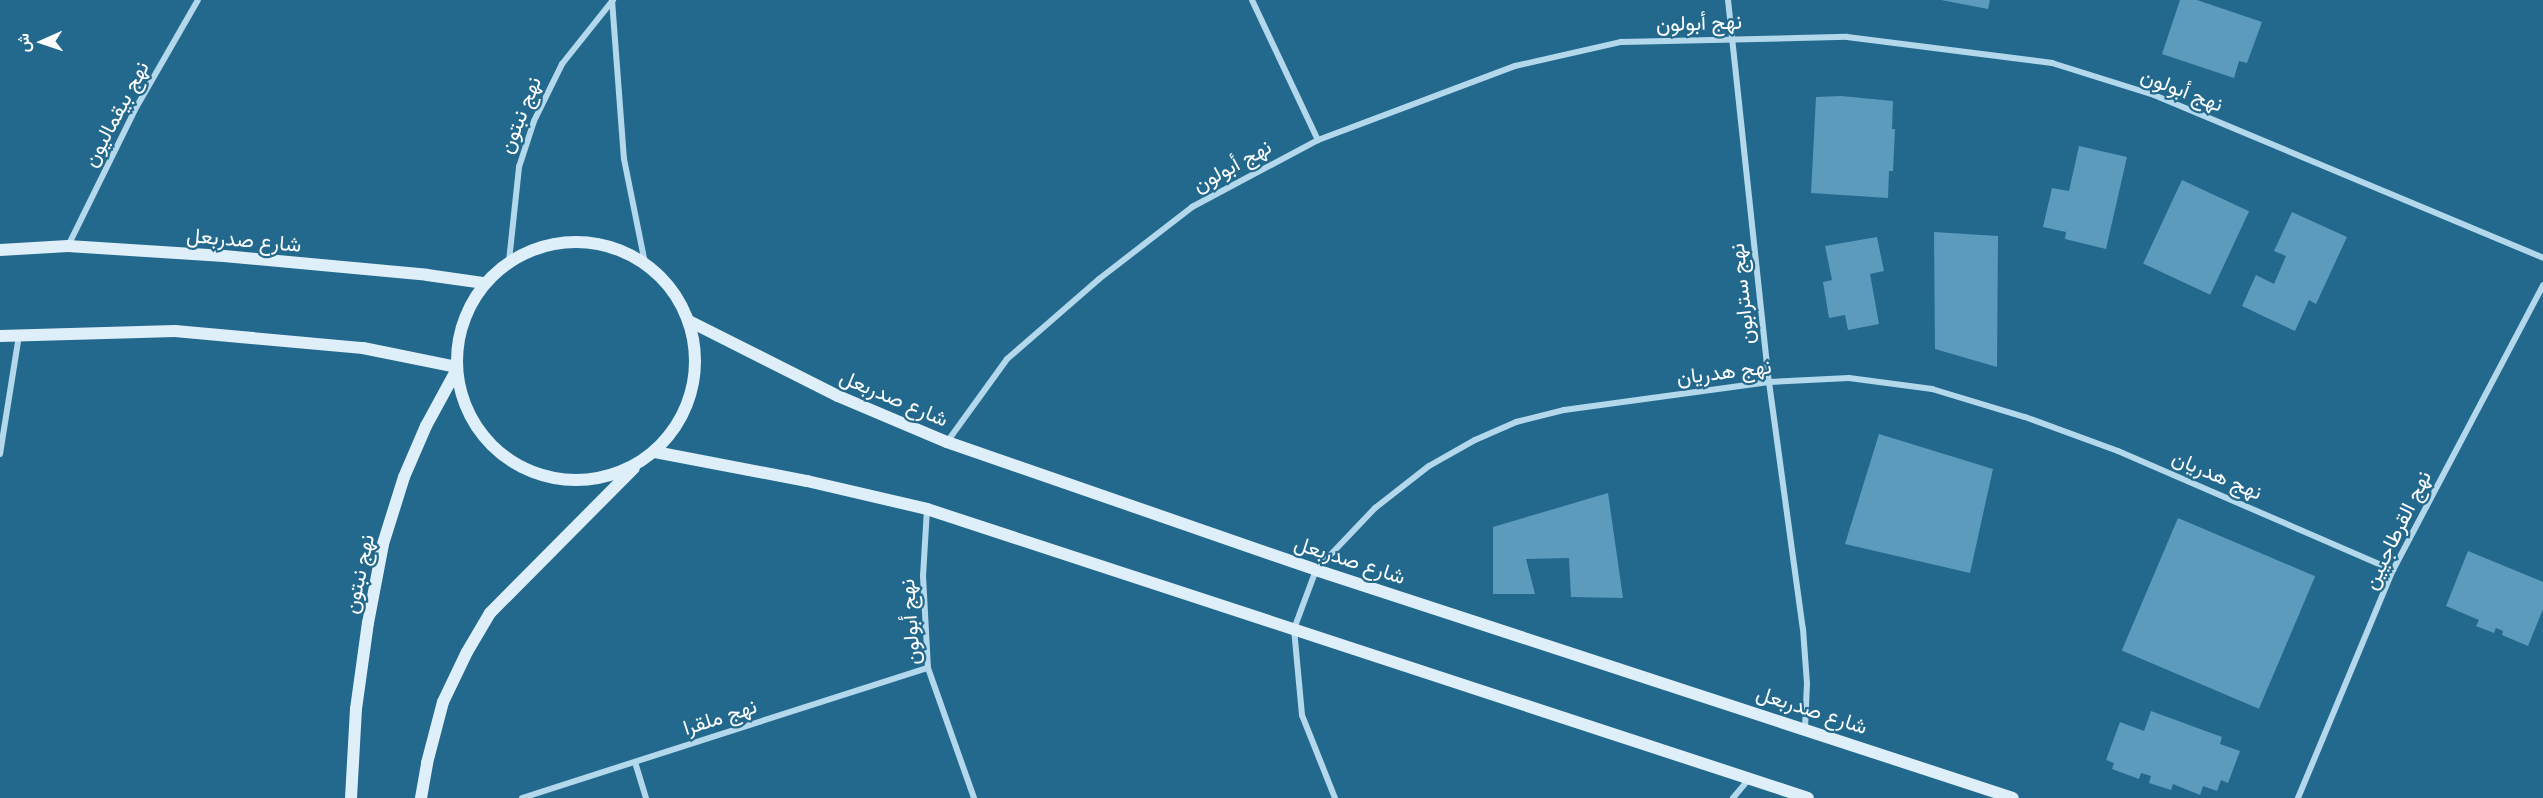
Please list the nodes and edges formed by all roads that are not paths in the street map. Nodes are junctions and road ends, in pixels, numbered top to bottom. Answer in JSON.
{"nodes":[{"id":1,"x":198,"y":0,"type":"edge"},
{"id":2,"x":612,"y":0,"type":"edge"},
{"id":3,"x":1252,"y":0,"type":"edge"},
{"id":4,"x":1728,"y":0,"type":"edge"},
{"id":5,"x":1731,"y":38,"type":"junction"},
{"id":6,"x":1318,"y":140,"type":"junction"},
{"id":7,"x":68,"y":246,"type":"junction"},
{"id":8,"x":0,"y":250,"type":"edge"},
{"id":9,"x":2543,"y":258,"type":"edge"},
{"id":10,"x":508,"y":261,"type":"junction"},
{"id":11,"x":645,"y":262,"type":"junction"},
{"id":12,"x":484,"y":283,"type":"junction"},
{"id":13,"x":2543,"y":285,"type":"edge"},
{"id":14,"x":689,"y":321,"type":"junction"},
{"id":15,"x":19,"y":335,"type":"junction"},
{"id":16,"x":0,"y":336,"type":"edge"},
{"id":17,"x":456,"y":369,"type":"junction"},
{"id":18,"x":1768,"y":382,"type":"junction"},
{"id":19,"x":947,"y":442,"type":"junction"},
{"id":20,"x":655,"y":452,"type":"junction"},
{"id":21,"x":0,"y":454,"type":"edge"},
{"id":22,"x":638,"y":464,"type":"junction"},
{"id":23,"x":927,"y":509,"type":"junction"},
{"id":24,"x":1316,"y":570,"type":"junction"},
{"id":25,"x":2393,"y":570,"type":"junction"},
{"id":26,"x":1294,"y":629,"type":"junction"},
{"id":27,"x":928,"y":668,"type":"junction"},
{"id":28,"x":1805,"y":728,"type":"junction"},
{"id":29,"x":634,"y":762,"type":"junction"},
{"id":30,"x":1750,"y":778,"type":"junction"},
{"id":31,"x":351,"y":798,"type":"edge"},
{"id":32,"x":421,"y":798,"type":"edge"},
{"id":33,"x":522,"y":798,"type":"edge"},
{"id":34,"x":646,"y":798,"type":"edge"},
{"id":35,"x":974,"y":798,"type":"edge"},
{"id":36,"x":1335,"y":798,"type":"edge"},
{"id":37,"x":1733,"y":798,"type":"edge"},
{"id":38,"x":1808,"y":798,"type":"edge"},
{"id":39,"x":2013,"y":798,"type":"edge"},
{"id":40,"x":2298,"y":798,"type":"edge"}],
"edges":[{"from":1,"to":7,"type":"street","name":"نهج بيقماليون"},
{"from":2,"to":10,"type":"street","name":"نهج نبتون"},
{"from":2,"to":11,"type":"street","name":"نهج نبتون"},
{"from":3,"to":6,"type":"street"},
{"from":4,"to":5,"type":"street","name":"نهج سترابون"},
{"from":5,"to":6,"type":"street","name":"نهج أبولون"},
{"from":5,"to":9,"type":"street","name":"نهج أبولون"},
{"from":5,"to":18,"type":"street","name":"نهج سترابون"},
{"from":6,"to":19,"type":"street","name":"نهج أبولون"},
{"from":7,"to":8,"type":"street","name":"شارع صدربعل"},
{"from":7,"to":12,"type":"street","name":"شارع صدربعل"},
{"from":10,"to":11,"type":"street"},
{"from":10,"to":12,"type":"street"},
{"from":11,"to":14,"type":"street"},
{"from":12,"to":17,"type":"street"},
{"from":13,"to":25,"type":"street","name":"نهج القرطاجيين"},
{"from":14,"to":19,"type":"street","name":"شارع صدربعل"},
{"from":14,"to":20,"type":"street"},
{"from":15,"to":16,"type":"street"},
{"from":15,"to":17,"type":"street"},
{"from":15,"to":21,"type":"street"},
{"from":17,"to":22,"type":"street"},
{"from":17,"to":31,"type":"street","name":"نهج نبتون"},
{"from":18,"to":24,"type":"street","name":"نهج هدريان"},
{"from":18,"to":25,"type":"street","name":"نهج هدريان"},
{"from":18,"to":28,"type":"street","name":"نهج سترابون"},
{"from":19,"to":24,"type":"street","name":"شارع صدربعل"},
{"from":20,"to":22,"type":"street"},
{"from":20,"to":23,"type":"street"},
{"from":22,"to":32,"type":"street"},
{"from":23,"to":26,"type":"street"},
{"from":23,"to":27,"type":"street","name":"نهج أبولون"},
{"from":24,"to":26,"type":"street","name":"نهج هدريان"},
{"from":24,"to":28,"type":"street","name":"شارع صدربعل"},
{"from":25,"to":40,"type":"street","name":"نهج القرطاجيين"},
{"from":26,"to":30,"type":"street"},
{"from":26,"to":36,"type":"street","name":"نهج هدريان"},
{"from":27,"to":29,"type":"street","name":"نهج ملقرا"},
{"from":27,"to":35,"type":"street","name":"نهج أبولون"},
{"from":28,"to":39,"type":"street","name":"شارع صدربعل"},
{"from":29,"to":33,"type":"street","name":"نهج ملقرا"},
{"from":29,"to":34,"type":"street"},
{"from":30,"to":37,"type":"street"},
{"from":30,"to":38,"type":"street"}]}
